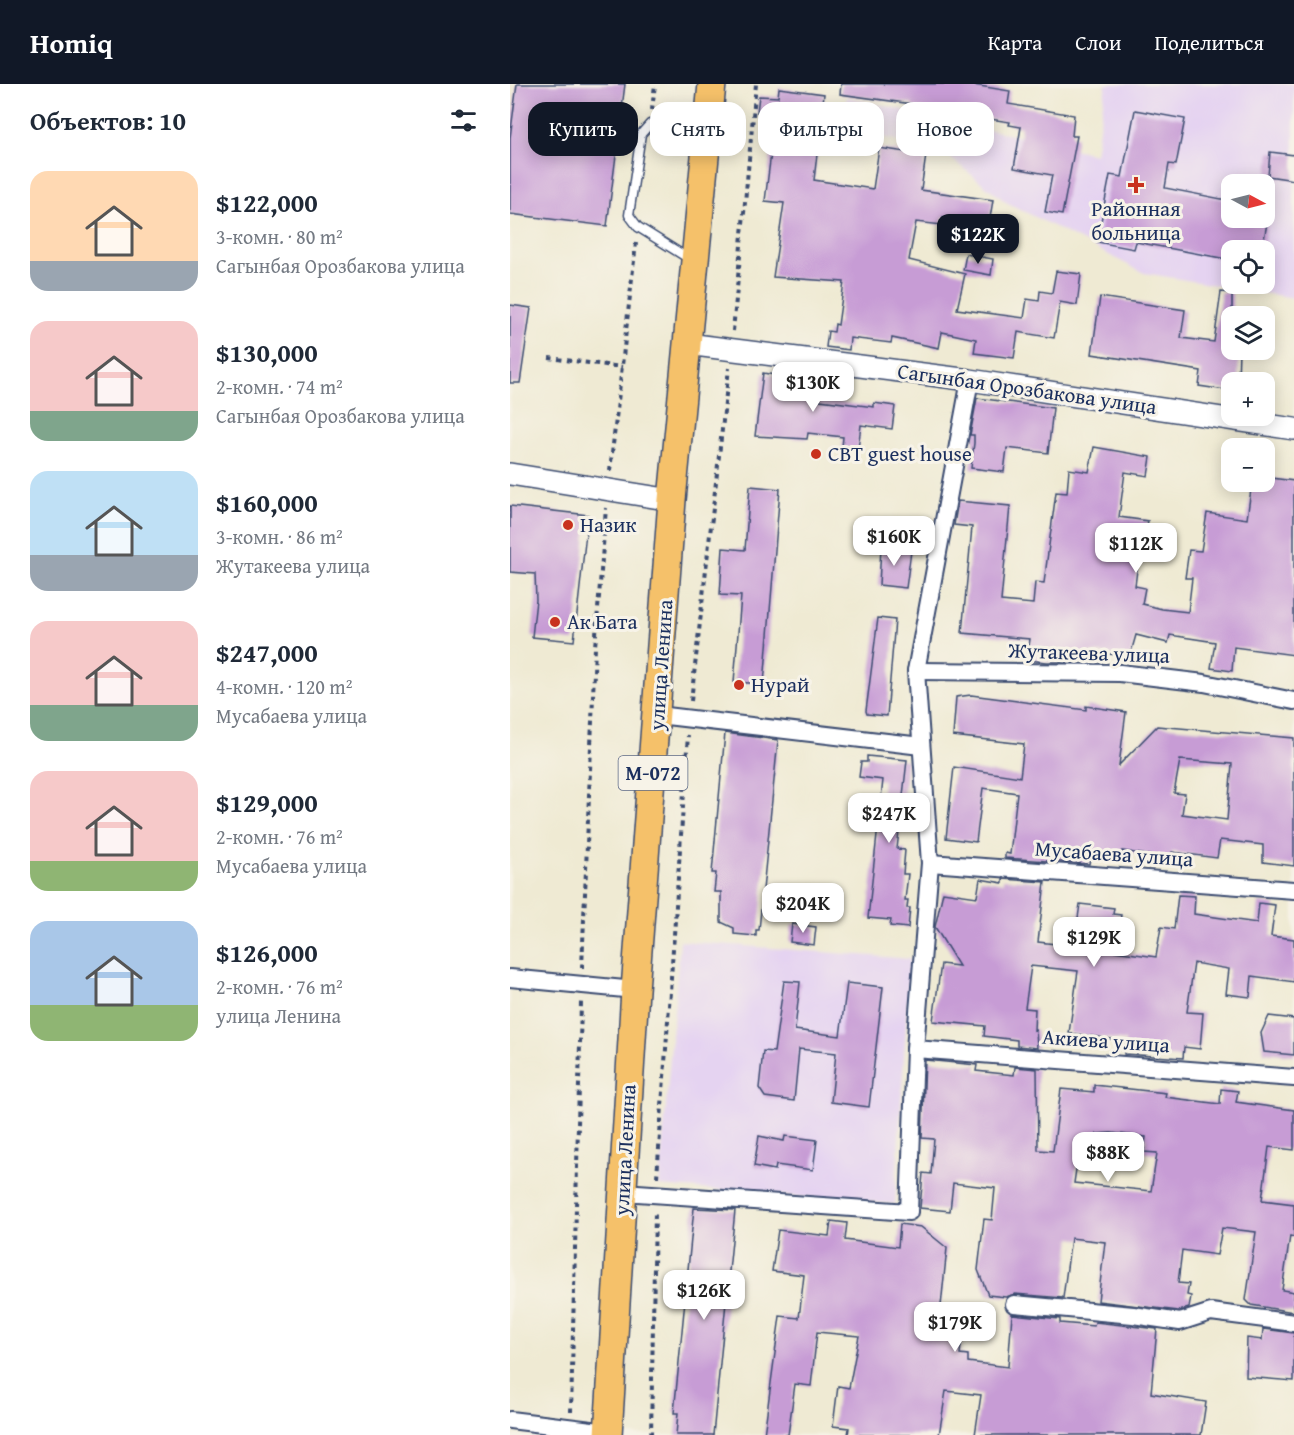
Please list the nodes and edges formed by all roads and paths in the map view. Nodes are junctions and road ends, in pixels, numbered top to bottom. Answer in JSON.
{"nodes":[{"id":1,"x":655,"y":84,"type":"edge"},
{"id":2,"x":712,"y":84,"type":"edge"},
{"id":3,"x":756,"y":84,"type":"edge"},
{"id":4,"x":653,"y":102,"type":"edge"},
{"id":5,"x":710,"y":102,"type":"edge"},
{"id":6,"x":650,"y":124,"type":"edge"},
{"id":7,"x":705,"y":156,"type":"edge"},
{"id":8,"x":638,"y":227,"type":"junction"},
{"id":9,"x":694,"y":262,"type":"junction"},
{"id":10,"x":687,"y":344,"type":"junction"},
{"id":11,"x":731,"y":348,"type":"junction"},
{"id":12,"x":549,"y":358,"type":"dead end"},
{"id":13,"x":622,"y":367,"type":"junction"},
{"id":14,"x":970,"y":380,"type":"junction"},
{"id":15,"x":1294,"y":429,"type":"edge"},
{"id":16,"x":510,"y":474,"type":"edge"},
{"id":17,"x":608,"y":488,"type":"junction"},
{"id":18,"x":672,"y":500,"type":"junction"},
{"id":19,"x":916,"y":671,"type":"junction"},
{"id":20,"x":1294,"y":701,"type":"edge"},
{"id":21,"x":658,"y":715,"type":"junction"},
{"id":22,"x":689,"y":718,"type":"junction"},
{"id":23,"x":921,"y":746,"type":"junction"},
{"id":24,"x":930,"y":863,"type":"junction"},
{"id":25,"x":1294,"y":890,"type":"edge"},
{"id":26,"x":510,"y":978,"type":"edge"},
{"id":27,"x":581,"y":986,"type":"junction"},
{"id":28,"x":635,"y":990,"type":"junction"},
{"id":29,"x":915,"y":1049,"type":"junction"},
{"id":30,"x":1294,"y":1078,"type":"edge"},
{"id":31,"x":623,"y":1192,"type":"junction"},
{"id":32,"x":656,"y":1192,"type":"junction"},
{"id":33,"x":1014,"y":1304,"type":"dead end"},
{"id":34,"x":1294,"y":1323,"type":"edge"},
{"id":35,"x":510,"y":1420,"type":"edge"},
{"id":36,"x":571,"y":1427,"type":"junction"},
{"id":37,"x":608,"y":1433,"type":"edge"},
{"id":38,"x":651,"y":1435,"type":"edge"}],
"edges":[{"from":1,"to":4,"type":"path"},
{"from":2,"to":5,"type":"main road","number":"М-072"},
{"from":3,"to":11,"type":"path"},
{"from":6,"to":8,"type":"lane"},
{"from":7,"to":9,"type":"main road","name":"улица Ленина","number":"М-072"},
{"from":8,"to":9,"type":"lane"},
{"from":8,"to":13,"type":"path"},
{"from":9,"to":10,"type":"main road","name":"улица Ленина","number":"М-072"},
{"from":10,"to":11,"type":"street","name":"Сагынбая Орозбакова улица"},
{"from":10,"to":18,"type":"main road","name":"улица Ленина","number":"М-072"},
{"from":11,"to":14,"type":"street","name":"Сагынбая Орозбакова улица"},
{"from":11,"to":22,"type":"path"},
{"from":12,"to":13,"type":"path"},
{"from":13,"to":17,"type":"path"},
{"from":14,"to":15,"type":"street","name":"Сагынбая Орозбакова улица"},
{"from":14,"to":19,"type":"street"},
{"from":16,"to":17,"type":"street"},
{"from":17,"to":18,"type":"street"},
{"from":17,"to":27,"type":"path"},
{"from":18,"to":21,"type":"main road","name":"улица Ленина","number":"М-072"},
{"from":19,"to":20,"type":"street","name":"Жутакеева улица"},
{"from":19,"to":23,"type":"street"},
{"from":21,"to":22,"type":"street"},
{"from":21,"to":28,"type":"main road","name":"улица Ленина","number":"М-072"},
{"from":22,"to":23,"type":"street"},
{"from":22,"to":32,"type":"path"},
{"from":23,"to":24,"type":"street"},
{"from":24,"to":25,"type":"street","name":"Мусабаева улица"},
{"from":24,"to":29,"type":"street"},
{"from":26,"to":27,"type":"street"},
{"from":27,"to":28,"type":"street"},
{"from":27,"to":36,"type":"path"},
{"from":28,"to":31,"type":"main road","name":"улица Ленина","number":"М-072"},
{"from":29,"to":30,"type":"street","name":"Акиева улица"},
{"from":29,"to":32,"type":"street"},
{"from":31,"to":32,"type":"street"},
{"from":31,"to":37,"type":"main road","name":"улица Ленина","number":"М-072"},
{"from":32,"to":38,"type":"path"},
{"from":33,"to":34,"type":"street"},
{"from":35,"to":36,"type":"street"},
{"from":36,"to":37,"type":"street"}]}
